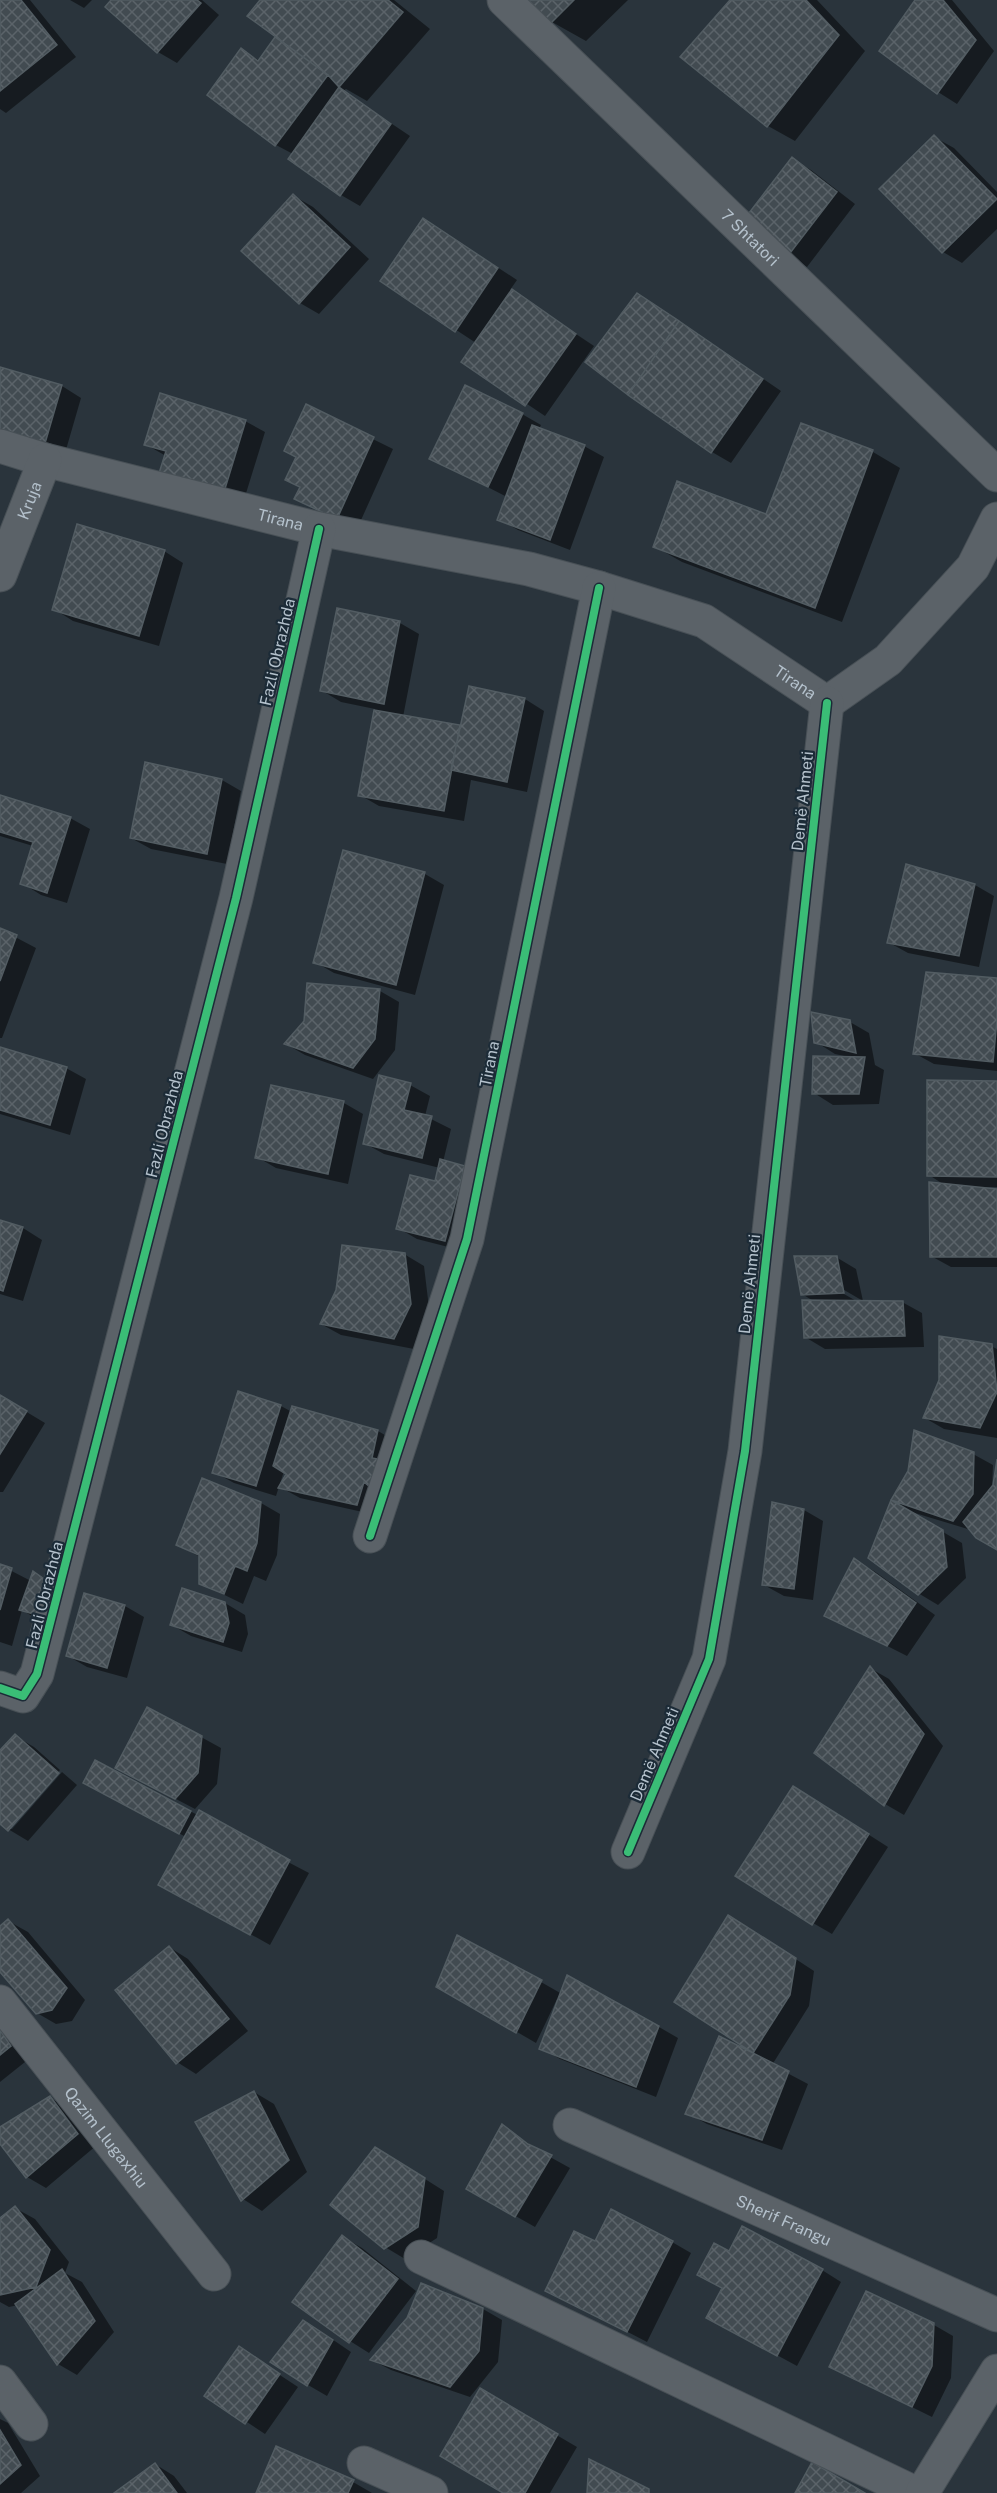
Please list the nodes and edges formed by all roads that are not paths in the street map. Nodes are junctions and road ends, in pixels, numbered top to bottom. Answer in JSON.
{"nodes":[{"id":1,"x":504,"y":0,"type":"edge"},
{"id":2,"x":0,"y":446,"type":"edge"},
{"id":3,"x":45,"y":460,"type":"junction"},
{"id":4,"x":997,"y":475,"type":"edge"},
{"id":5,"x":997,"y":519,"type":"edge"},
{"id":6,"x":319,"y":529,"type":"junction"},
{"id":7,"x":0,"y":575,"type":"edge"},
{"id":8,"x":599,"y":588,"type":"junction"},
{"id":9,"x":827,"y":703,"type":"junction"},
{"id":10,"x":370,"y":1536,"type":"dead end"},
{"id":11,"x":0,"y":1688,"type":"edge"},
{"id":12,"x":628,"y":1852,"type":"dead end"},
{"id":13,"x":0,"y":2002,"type":"edge"},
{"id":14,"x":570,"y":2125,"type":"dead end"},
{"id":15,"x":421,"y":2257,"type":"dead end"},
{"id":16,"x":214,"y":2274,"type":"dead end"},
{"id":17,"x":997,"y":2315,"type":"edge"},
{"id":18,"x":995,"y":2377,"type":"edge"},
{"id":19,"x":0,"y":2382,"type":"edge"},
{"id":20,"x":31,"y":2424,"type":"dead end"},
{"id":21,"x":364,"y":2463,"type":"dead end"},
{"id":22,"x":431,"y":2493,"type":"edge"},
{"id":23,"x":915,"y":2493,"type":"edge"},
{"id":24,"x":922,"y":2493,"type":"edge"}],
"edges":[{"from":1,"to":4,"type":"street","name":"7 Shtatori"},
{"from":2,"to":3,"type":"street","name":"Tirana"},
{"from":3,"to":6,"type":"street","name":"Tirana"},
{"from":3,"to":7,"type":"street","name":"Kruja"},
{"from":5,"to":9,"type":"street","name":"Tirana"},
{"from":6,"to":8,"type":"street","name":"Tirana"},
{"from":6,"to":11,"type":"street","name":"Fazli Obrazhda"},
{"from":8,"to":9,"type":"street","name":"Tirana"},
{"from":8,"to":10,"type":"street","name":"Tirana"},
{"from":9,"to":12,"type":"street","name":"Demë Ahmeti"},
{"from":13,"to":16,"type":"street","name":"Qazim Llugaxhiu"},
{"from":14,"to":17,"type":"street","name":"Sherif Frangu"},
{"from":15,"to":23,"type":"street"},
{"from":18,"to":24,"type":"street"},
{"from":19,"to":20,"type":"street"},
{"from":21,"to":22,"type":"street"}]}
